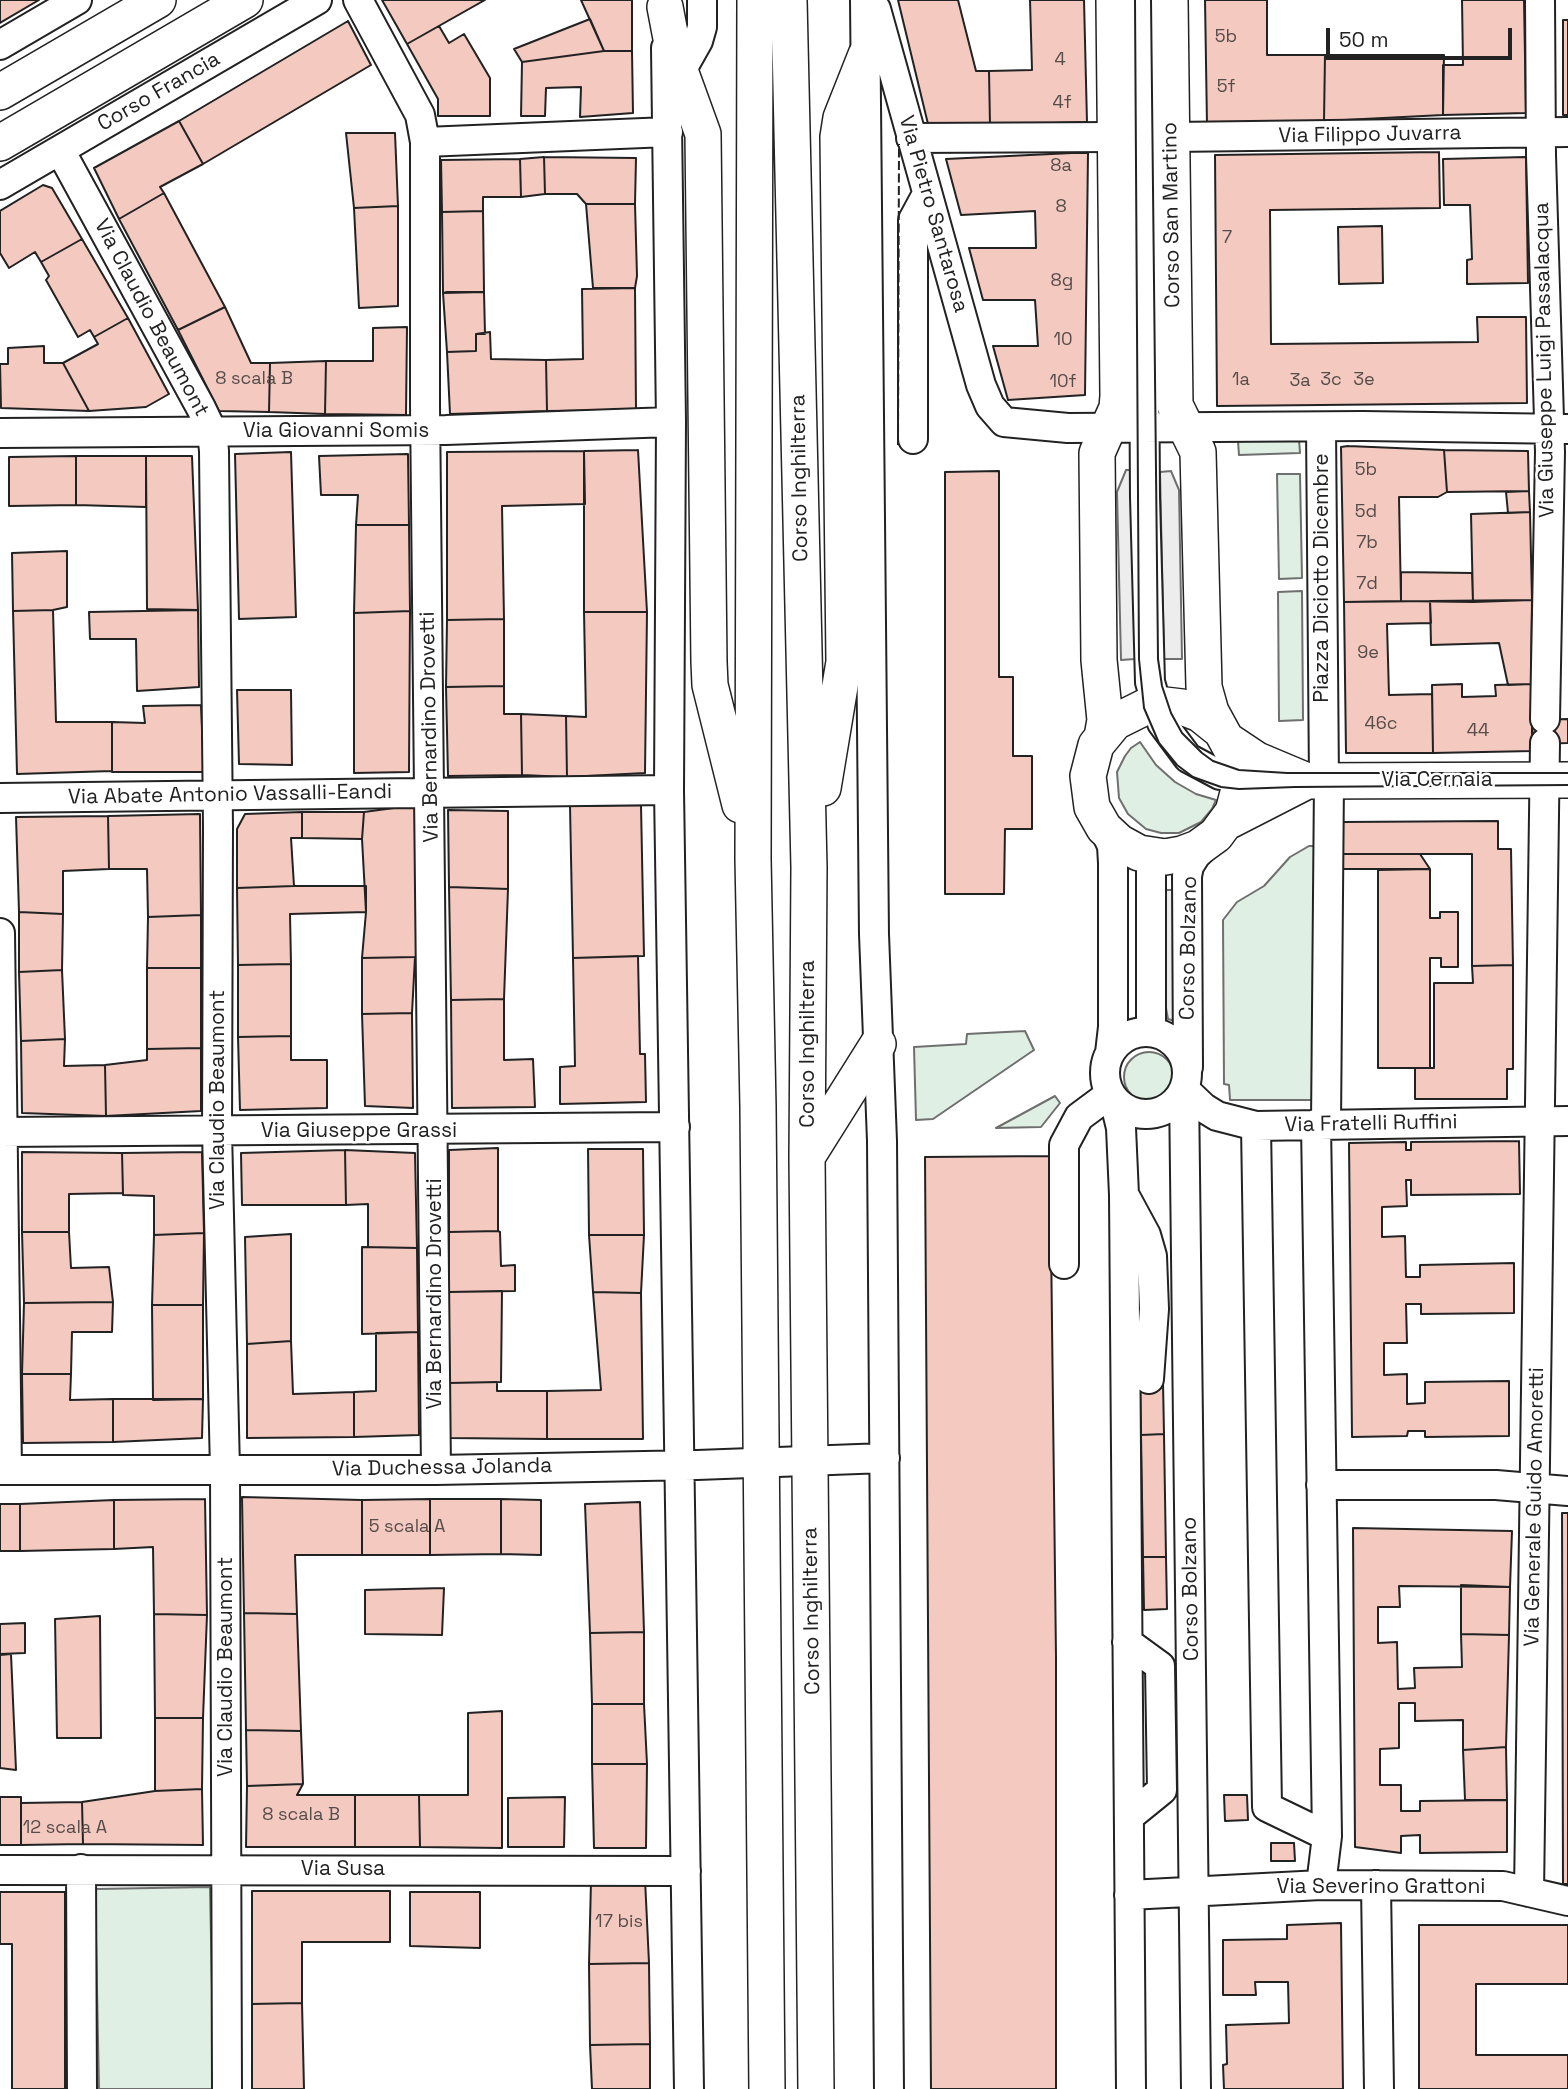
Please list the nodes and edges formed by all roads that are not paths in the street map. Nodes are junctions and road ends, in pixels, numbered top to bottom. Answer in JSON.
{"nodes":[{"id":1,"x":77,"y":0,"type":"edge"},
{"id":2,"x":158,"y":0,"type":"edge"},
{"id":3,"x":244,"y":0,"type":"edge"},
{"id":4,"x":317,"y":0,"type":"edge"},
{"id":5,"x":358,"y":0,"type":"edge"},
{"id":6,"x":702,"y":0,"type":"edge"},
{"id":7,"x":755,"y":0,"type":"edge"},
{"id":8,"x":789,"y":0,"type":"edge"},
{"id":9,"x":865,"y":0,"type":"edge"},
{"id":10,"x":874,"y":0,"type":"edge"},
{"id":11,"x":1114,"y":0,"type":"edge"},
{"id":12,"x":1142,"y":0,"type":"edge"},
{"id":13,"x":1170,"y":0,"type":"edge"},
{"id":14,"x":1540,"y":0,"type":"edge"},
{"id":15,"x":665,"y":3,"type":"edge"},
{"id":16,"x":0,"y":45,"type":"edge"},
{"id":17,"x":866,"y":55,"type":"junction"},
{"id":18,"x":680,"y":73,"type":"junction"},
{"id":19,"x":0,"y":92,"type":"edge"},
{"id":20,"x":668,"y":131,"type":"junction"},
{"id":21,"x":1554,"y":132,"type":"edge"},
{"id":22,"x":1115,"y":136,"type":"junction"},
{"id":23,"x":1172,"y":137,"type":"junction"},
{"id":24,"x":911,"y":138,"type":"junction"},
{"id":25,"x":425,"y":142,"type":"junction"},
{"id":26,"x":0,"y":143,"type":"edge"},
{"id":27,"x":60,"y":150,"type":"junction"},
{"id":28,"x":0,"y":185,"type":"edge"},
{"id":29,"x":927,"y":194,"type":"junction"},
{"id":30,"x":671,"y":422,"type":"junction"},
{"id":31,"x":1004,"y":422,"type":"joint"},
{"id":32,"x":1145,"y":427,"type":"junction"},
{"id":33,"x":1186,"y":427,"type":"junction"},
{"id":34,"x":1321,"y":427,"type":"junction"},
{"id":35,"x":1108,"y":428,"type":"junction"},
{"id":36,"x":1558,"y":429,"type":"edge"},
{"id":37,"x":425,"y":430,"type":"junction"},
{"id":38,"x":212,"y":431,"type":"junction"},
{"id":39,"x":0,"y":433,"type":"edge"},
{"id":40,"x":913,"y":439,"type":"dead end"},
{"id":41,"x":1149,"y":664,"type":"junction"},
{"id":42,"x":1169,"y":706,"type":"junction"},
{"id":43,"x":1108,"y":729,"type":"junction"},
{"id":44,"x":1224,"y":735,"type":"junction"},
{"id":45,"x":1239,"y":778,"type":"junction"},
{"id":46,"x":1556,"y":780,"type":"edge"},
{"id":47,"x":1320,"y":781,"type":"junction"},
{"id":48,"x":669,"y":790,"type":"junction"},
{"id":49,"x":430,"y":793,"type":"junction"},
{"id":50,"x":216,"y":796,"type":"junction"},
{"id":51,"x":0,"y":798,"type":"edge"},
{"id":52,"x":1104,"y":828,"type":"junction"},
{"id":53,"x":1222,"y":829,"type":"junction"},
{"id":54,"x":1151,"y":856,"type":"junction"},
{"id":55,"x":753,"y":859,"type":"junction"},
{"id":56,"x":809,"y":867,"type":"junction"},
{"id":57,"x":0,"y":933,"type":"edge"},
{"id":58,"x":1151,"y":1032,"type":"junction"},
{"id":59,"x":878,"y":1044,"type":"junction"},
{"id":60,"x":1110,"y":1053,"type":"junction"},
{"id":61,"x":1186,"y":1080,"type":"junction"},
{"id":62,"x":1112,"y":1096,"type":"junction"},
{"id":63,"x":1540,"y":1121,"type":"junction"},
{"id":64,"x":1568,"y":1121,"type":"edge"},
{"id":65,"x":1321,"y":1124,"type":"junction"},
{"id":66,"x":1256,"y":1126,"type":"junction"},
{"id":67,"x":675,"y":1127,"type":"junction"},
{"id":68,"x":434,"y":1130,"type":"junction"},
{"id":69,"x":217,"y":1131,"type":"junction"},
{"id":70,"x":1,"y":1132,"type":"edge"},
{"id":71,"x":807,"y":1157,"type":"junction"},
{"id":72,"x":1124,"y":1195,"type":"junction"},
{"id":73,"x":1064,"y":1264,"type":"dead end"},
{"id":74,"x":1149,"y":1379,"type":"dead end"},
{"id":75,"x":885,"y":1458,"type":"junction"},
{"id":76,"x":811,"y":1460,"type":"junction"},
{"id":77,"x":761,"y":1461,"type":"junction"},
{"id":78,"x":681,"y":1465,"type":"junction"},
{"id":79,"x":225,"y":1469,"type":"junction"},
{"id":80,"x":436,"y":1469,"type":"junction"},
{"id":81,"x":3,"y":1470,"type":"edge"},
{"id":82,"x":1321,"y":1485,"type":"junction"},
{"id":83,"x":1535,"y":1489,"type":"junction"},
{"id":84,"x":1568,"y":1491,"type":"edge"},
{"id":85,"x":1327,"y":1836,"type":"junction"},
{"id":86,"x":227,"y":1868,"type":"junction"},
{"id":87,"x":81,"y":1869,"type":"junction"},
{"id":88,"x":0,"y":1870,"type":"edge"},
{"id":89,"x":686,"y":1871,"type":"junction"},
{"id":90,"x":1321,"y":1885,"type":"junction"},
{"id":91,"x":1376,"y":1885,"type":"junction"},
{"id":92,"x":1529,"y":1892,"type":"junction"},
{"id":93,"x":1192,"y":1893,"type":"junction"},
{"id":94,"x":1129,"y":1895,"type":"junction"},
{"id":95,"x":1568,"y":1901,"type":"edge"},
{"id":96,"x":82,"y":2089,"type":"edge"},
{"id":97,"x":228,"y":2089,"type":"edge"},
{"id":98,"x":689,"y":2089,"type":"edge"},
{"id":99,"x":767,"y":2089,"type":"edge"},
{"id":100,"x":817,"y":2089,"type":"edge"},
{"id":101,"x":890,"y":2089,"type":"edge"},
{"id":102,"x":1131,"y":2089,"type":"edge"},
{"id":103,"x":1196,"y":2089,"type":"edge"},
{"id":104,"x":1379,"y":2089,"type":"edge"}],
"edges":[{"from":1,"to":16,"type":"street"},
{"from":2,"to":19,"type":"main road"},
{"from":3,"to":26,"type":"main road","name":"Corso Francia"},
{"from":4,"to":27,"type":"street","name":"Corso Francia"},
{"from":5,"to":25,"type":"street","name":"Via Bernardino Drovetti"},
{"from":6,"to":18,"type":"street"},
{"from":7,"to":55,"type":"main road"},
{"from":8,"to":56,"type":"main road","name":"Corso Inghilterra"},
{"from":9,"to":17,"type":"street"},
{"from":10,"to":24,"type":"street","name":"Via Pietro Santarosa"},
{"from":11,"to":22,"type":"main road"},
{"from":12,"to":32,"type":"street","name":"Corso San Martino"},
{"from":13,"to":23,"type":"main road","name":"Corso San Martino"},
{"from":14,"to":21,"type":"street","name":"Via Giuseppe Luigi Passalacqua"},
{"from":15,"to":18,"type":"main road"},
{"from":15,"to":20,"type":"street"},
{"from":17,"to":56,"type":"main road"},
{"from":17,"to":59,"type":"street"},
{"from":18,"to":55,"type":"main road"},
{"from":20,"to":25,"type":"street"},
{"from":20,"to":30,"type":"street"},
{"from":21,"to":23,"type":"street","name":"Via Filippo Juvarra"},
{"from":21,"to":36,"type":"street","name":"Via Giuseppe Luigi Passalacqua"},
{"from":22,"to":24,"type":"street"},
{"from":22,"to":35,"type":"main road"},
{"from":23,"to":33,"type":"main road","name":"Corso San Martino"},
{"from":24,"to":29,"type":"street","name":"Via Pietro Santarosa"},
{"from":25,"to":37,"type":"street","name":"Via Bernardino Drovetti"},
{"from":27,"to":28,"type":"street","name":"Corso Francia"},
{"from":27,"to":38,"type":"street","name":"Via Claudio Beaumont"},
{"from":29,"to":31,"type":"street","name":"Via Pietro Santarosa"},
{"from":29,"to":40,"type":"street"},
{"from":30,"to":37,"type":"street","name":"Via Giovanni Somis"},
{"from":30,"to":48,"type":"street"},
{"from":31,"to":35,"type":"street","name":"Piazza Diciotto Dicembre"},
{"from":32,"to":33,"type":"street","name":"Piazza Diciotto Dicembre"},
{"from":32,"to":35,"type":"street","name":"Piazza Diciotto Dicembre"},
{"from":32,"to":41,"type":"street"},
{"from":33,"to":34,"type":"street","name":"Piazza Diciotto Dicembre"},
{"from":33,"to":44,"type":"main road"},
{"from":34,"to":36,"type":"street"},
{"from":34,"to":47,"type":"street","name":"Piazza Diciotto Dicembre"},
{"from":35,"to":43,"type":"main road"},
{"from":36,"to":46,"type":"street","name":"Via Giuseppe Luigi Passalacqua"},
{"from":37,"to":38,"type":"street","name":"Via Giovanni Somis"},
{"from":37,"to":49,"type":"street","name":"Via Bernardino Drovetti"},
{"from":38,"to":39,"type":"street","name":"Via Giovanni Somis"},
{"from":38,"to":50,"type":"street","name":"Via Claudio Beaumont"},
{"from":41,"to":42,"type":"street"},
{"from":41,"to":43,"type":"street"},
{"from":42,"to":43,"type":"main road"},
{"from":42,"to":44,"type":"main road"},
{"from":42,"to":45,"type":"street"},
{"from":43,"to":52,"type":"main road"},
{"from":44,"to":45,"type":"main road"},
{"from":44,"to":47,"type":"main road","name":"Via Cernaia"},
{"from":45,"to":47,"type":"street"},
{"from":45,"to":53,"type":"main road"},
{"from":46,"to":47,"type":"main road","name":"Via Cernaia"},
{"from":46,"to":63,"type":"street","name":"Via Generale Guido Amoretti"},
{"from":47,"to":53,"type":"main road","name":"Via Cernaia"},
{"from":47,"to":65,"type":"street","name":"Piazza Diciotto Dicembre"},
{"from":48,"to":49,"type":"street","name":"Via Abate Antonio Vassalli-Eandi"},
{"from":48,"to":67,"type":"street"},
{"from":49,"to":50,"type":"street","name":"Via Abate Antonio Vassalli-Eandi"},
{"from":49,"to":68,"type":"street","name":"Via Bernardino Drovetti"},
{"from":50,"to":51,"type":"street","name":"Via Abate Antonio Vassalli-Eandi"},
{"from":50,"to":69,"type":"street","name":"Via Claudio Beaumont"},
{"from":52,"to":54,"type":"main road"},
{"from":52,"to":60,"type":"street"},
{"from":53,"to":54,"type":"main road"},
{"from":53,"to":61,"type":"street","name":"Corso Bolzano"},
{"from":54,"to":58,"type":"street","name":"Corso Bolzano"},
{"from":55,"to":77,"type":"main road"},
{"from":56,"to":71,"type":"main road","name":"Corso Inghilterra"},
{"from":57,"to":70,"type":"street"},
{"from":58,"to":60,"type":"street"},
{"from":58,"to":61,"type":"street"},
{"from":59,"to":71,"type":"main road"},
{"from":59,"to":75,"type":"street"},
{"from":60,"to":62,"type":"street"},
{"from":61,"to":62,"type":"street"},
{"from":61,"to":66,"type":"street","name":"Via Fratelli Ruffini"},
{"from":61,"to":93,"type":"street","name":"Corso Bolzano"},
{"from":62,"to":72,"type":"street"},
{"from":62,"to":73,"type":"street"},
{"from":63,"to":64,"type":"street","name":"Via Fratelli Ruffini"},
{"from":63,"to":65,"type":"street","name":"Via Fratelli Ruffini"},
{"from":63,"to":83,"type":"street","name":"Via Generale Guido Amoretti"},
{"from":65,"to":66,"type":"street","name":"Via Fratelli Ruffini"},
{"from":65,"to":82,"type":"street"},
{"from":66,"to":85,"type":"street"},
{"from":67,"to":68,"type":"street","name":"Via Giuseppe Grassi"},
{"from":67,"to":78,"type":"street"},
{"from":68,"to":69,"type":"street","name":"Via Giuseppe Grassi"},
{"from":68,"to":80,"type":"street","name":"Via Bernardino Drovetti"},
{"from":69,"to":70,"type":"street","name":"Via Giuseppe Grassi"},
{"from":69,"to":79,"type":"street","name":"Via Claudio Beaumont"},
{"from":70,"to":81,"type":"street"},
{"from":71,"to":76,"type":"main road","name":"Corso Inghilterra"},
{"from":72,"to":74,"type":"street"},
{"from":72,"to":94,"type":"street"},
{"from":75,"to":76,"type":"street","name":"Via Duchessa Jolanda"},
{"from":75,"to":101,"type":"street"},
{"from":76,"to":77,"type":"street","name":"Via Duchessa Jolanda"},
{"from":76,"to":100,"type":"main road","name":"Corso Inghilterra"},
{"from":77,"to":78,"type":"street","name":"Via Duchessa Jolanda"},
{"from":77,"to":99,"type":"main road"},
{"from":78,"to":80,"type":"street","name":"Via Duchessa Jolanda"},
{"from":78,"to":89,"type":"street"},
{"from":79,"to":80,"type":"street","name":"Via Duchessa Jolanda"},
{"from":79,"to":81,"type":"street","name":"Via Duchessa Jolanda"},
{"from":79,"to":86,"type":"street","name":"Via Claudio Beaumont"},
{"from":82,"to":83,"type":"street"},
{"from":82,"to":85,"type":"street"},
{"from":83,"to":84,"type":"street"},
{"from":83,"to":92,"type":"street","name":"Via Generale Guido Amoretti"},
{"from":85,"to":90,"type":"street"},
{"from":86,"to":87,"type":"street","name":"Via Susa"},
{"from":86,"to":89,"type":"street","name":"Via Susa"},
{"from":86,"to":97,"type":"street","name":"Via Claudio Beaumont"},
{"from":87,"to":88,"type":"street","name":"Via Susa"},
{"from":87,"to":96,"type":"street"},
{"from":89,"to":98,"type":"street"},
{"from":90,"to":91,"type":"street","name":"Via Severino Grattoni"},
{"from":90,"to":93,"type":"street","name":"Via Severino Grattoni"},
{"from":91,"to":92,"type":"street","name":"Via Severino Grattoni"},
{"from":91,"to":104,"type":"street"},
{"from":92,"to":95,"type":"street","name":"Via Severino Grattoni"},
{"from":93,"to":94,"type":"street","name":"Via Severino Grattoni"},
{"from":93,"to":103,"type":"street","name":"Corso Bolzano"},
{"from":94,"to":102,"type":"street"}]}
